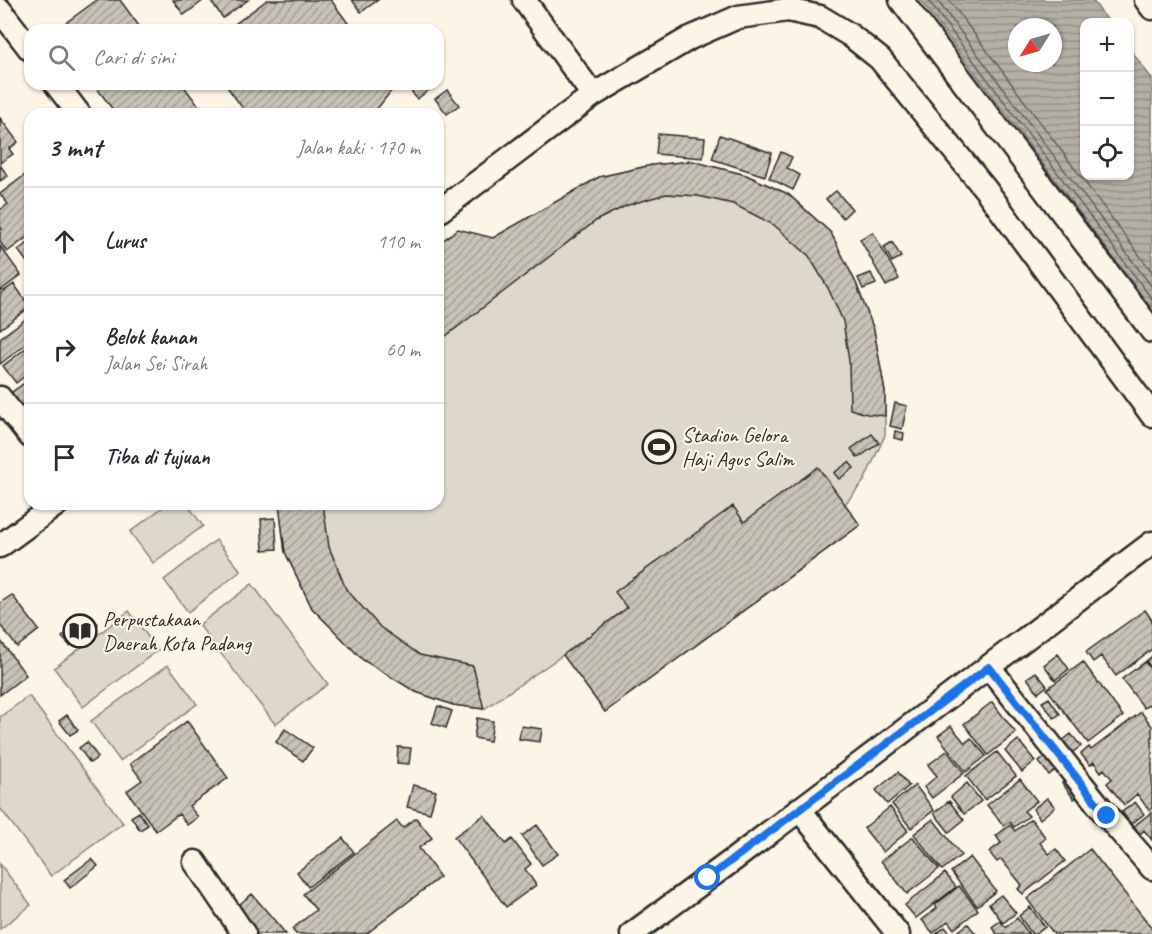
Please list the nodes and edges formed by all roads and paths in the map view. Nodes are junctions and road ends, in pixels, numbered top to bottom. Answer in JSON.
{"nodes":[{"id":1,"x":524,"y":0,"type":"edge"},
{"id":2,"x":901,"y":0,"type":"edge"},
{"id":3,"x":1146,"y":0,"type":"edge"},
{"id":4,"x":1152,"y":8,"type":"edge"},
{"id":5,"x":0,"y":10,"type":"edge"},
{"id":6,"x":24,"y":41,"type":"edge"},
{"id":7,"x":61,"y":90,"type":"edge"},
{"id":8,"x":593,"y":95,"type":"junction"},
{"id":9,"x":74,"y":108,"type":"edge"},
{"id":10,"x":444,"y":207,"type":"edge"},
{"id":11,"x":1152,"y":332,"type":"edge"},
{"id":12,"x":0,"y":398,"type":"edge"},
{"id":13,"x":1152,"y":415,"type":"edge"},
{"id":14,"x":24,"y":428,"type":"edge"},
{"id":15,"x":49,"y":510,"type":"edge"},
{"id":16,"x":1152,"y":543,"type":"edge"},
{"id":17,"x":0,"y":546,"type":"edge"},
{"id":18,"x":989,"y":667,"type":"junction"},
{"id":19,"x":799,"y":809,"type":"junction"},
{"id":20,"x":195,"y":862,"type":"dead end"},
{"id":21,"x":1152,"y":868,"type":"edge"},
{"id":22,"x":244,"y":934,"type":"edge"},
{"id":23,"x":632,"y":934,"type":"edge"},
{"id":24,"x":898,"y":934,"type":"edge"}],
"edges":[{"from":1,"to":8,"type":"street"},
{"from":2,"to":11,"type":"street"},
{"from":3,"to":4,"type":"street"},
{"from":5,"to":6,"type":"street"},
{"from":7,"to":9,"type":"street"},
{"from":8,"to":10,"type":"street"},
{"from":8,"to":13,"type":"street"},
{"from":12,"to":14,"type":"street"},
{"from":15,"to":17,"type":"street"},
{"from":16,"to":18,"type":"street"},
{"from":18,"to":19,"type":"street"},
{"from":18,"to":21,"type":"street"},
{"from":19,"to":23,"type":"street"},
{"from":19,"to":24,"type":"street"},
{"from":20,"to":22,"type":"street"}]}
